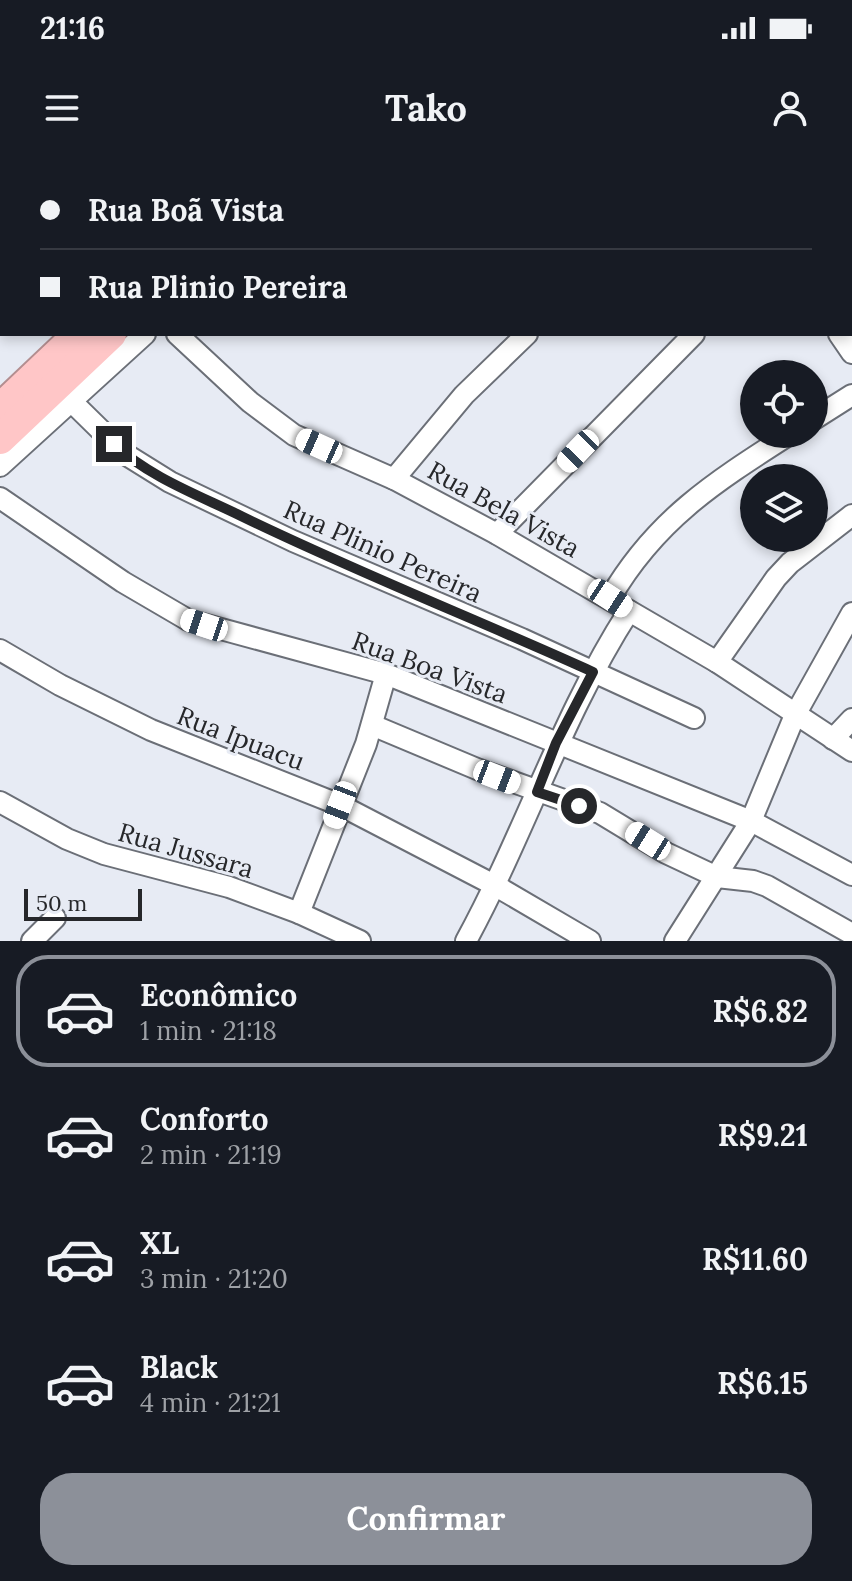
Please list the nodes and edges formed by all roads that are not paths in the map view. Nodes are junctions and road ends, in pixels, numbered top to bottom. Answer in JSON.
{"nodes":[{"id":1,"x":77,"y":336,"type":"edge"},
{"id":2,"x":109,"y":336,"type":"edge"},
{"id":3,"x":143,"y":336,"type":"edge"},
{"id":4,"x":179,"y":336,"type":"edge"},
{"id":5,"x":525,"y":336,"type":"edge"},
{"id":6,"x":692,"y":336,"type":"edge"},
{"id":7,"x":840,"y":336,"type":"edge"},
{"id":8,"x":852,"y":353,"type":"edge"},
{"id":9,"x":852,"y":395,"type":"edge"},
{"id":10,"x":71,"y":401,"type":"junction"},
{"id":11,"x":0,"y":409,"type":"edge"},
{"id":12,"x":828,"y":410,"type":"edge"},
{"id":13,"x":0,"y":439,"type":"edge"},
{"id":14,"x":769,"y":448,"type":"edge"},
{"id":15,"x":0,"y":466,"type":"edge"},
{"id":16,"x":394,"y":479,"type":"junction"},
{"id":17,"x":0,"y":498,"type":"edge"},
{"id":18,"x":852,"y":515,"type":"edge"},
{"id":19,"x":497,"y":534,"type":"junction"},
{"id":20,"x":610,"y":598,"type":"junction"},
{"id":21,"x":629,"y":611,"type":"junction"},
{"id":22,"x":852,"y":613,"type":"edge"},
{"id":23,"x":0,"y":650,"type":"edge"},
{"id":24,"x":717,"y":662,"type":"junction"},
{"id":25,"x":593,"y":672,"type":"junction"},
{"id":26,"x":386,"y":674,"type":"junction"},
{"id":27,"x":795,"y":715,"type":"junction"},
{"id":28,"x":694,"y":718,"type":"dead end"},
{"id":29,"x":852,"y":719,"type":"edge"},
{"id":30,"x":372,"y":725,"type":"junction"},
{"id":31,"x":833,"y":739,"type":"junction"},
{"id":32,"x":556,"y":743,"type":"junction"},
{"id":33,"x":852,"y":751,"type":"edge"},
{"id":34,"x":537,"y":792,"type":"junction"},
{"id":35,"x":0,"y":802,"type":"edge"},
{"id":36,"x":340,"y":805,"type":"junction"},
{"id":37,"x":751,"y":821,"type":"junction"},
{"id":38,"x":852,"y":875,"type":"edge"},
{"id":39,"x":717,"y":877,"type":"junction"},
{"id":40,"x":496,"y":886,"type":"junction"},
{"id":41,"x":299,"y":913,"type":"junction"},
{"id":42,"x":55,"y":918,"type":"dead end"},
{"id":43,"x":346,"y":938,"type":"edge"},
{"id":44,"x":852,"y":938,"type":"edge"},
{"id":45,"x":32,"y":941,"type":"edge"},
{"id":46,"x":466,"y":941,"type":"edge"},
{"id":47,"x":590,"y":941,"type":"edge"},
{"id":48,"x":675,"y":941,"type":"edge"}],
"edges":[{"from":1,"to":11,"type":"highway"},
{"from":2,"to":13,"type":"highway"},
{"from":3,"to":10,"type":"street"},
{"from":4,"to":16,"type":"street","name":"Rua Bela Vista"},
{"from":5,"to":16,"type":"street"},
{"from":6,"to":19,"type":"street"},
{"from":7,"to":8,"type":"street"},
{"from":9,"to":12,"type":"street"},
{"from":10,"to":15,"type":"street"},
{"from":10,"to":25,"type":"street","name":"Rua Plinio Pereira"},
{"from":14,"to":20,"type":"street"},
{"from":16,"to":19,"type":"street","name":"Rua Bela Vista"},
{"from":17,"to":26,"type":"street","name":"Rua Boa Vista"},
{"from":18,"to":24,"type":"street"},
{"from":19,"to":20,"type":"street","name":"Rua Bela Vista"},
{"from":20,"to":21,"type":"street","name":"Rua Bela Vista"},
{"from":21,"to":24,"type":"street","name":"Rua Bela Vista"},
{"from":21,"to":25,"type":"street"},
{"from":22,"to":27,"type":"street"},
{"from":23,"to":36,"type":"street","name":"Rua Ipuacu"},
{"from":24,"to":27,"type":"street","name":"Rua Bela Vista"},
{"from":25,"to":28,"type":"street","name":"Rua Plinio Pereira"},
{"from":25,"to":32,"type":"street"},
{"from":26,"to":30,"type":"street"},
{"from":26,"to":32,"type":"street","name":"Rua Boa Vista"},
{"from":27,"to":31,"type":"street","name":"Rua Bela Vista"},
{"from":27,"to":37,"type":"street"},
{"from":29,"to":31,"type":"street"},
{"from":30,"to":34,"type":"street"},
{"from":30,"to":36,"type":"street"},
{"from":31,"to":33,"type":"street","name":"Rua Bela Vista"},
{"from":32,"to":34,"type":"street"},
{"from":32,"to":37,"type":"street","name":"Rua Boa Vista"},
{"from":34,"to":39,"type":"street"},
{"from":34,"to":40,"type":"street"},
{"from":35,"to":41,"type":"street","name":"Rua Jussara"},
{"from":36,"to":40,"type":"street","name":"Rua Ipuacu"},
{"from":36,"to":41,"type":"street"},
{"from":37,"to":38,"type":"street","name":"Rua Boa Vista"},
{"from":37,"to":39,"type":"street"},
{"from":39,"to":44,"type":"street"},
{"from":39,"to":48,"type":"street"},
{"from":40,"to":46,"type":"street"},
{"from":40,"to":47,"type":"street","name":"Rua Ipuacu"},
{"from":41,"to":43,"type":"street","name":"Rua Jussara"},
{"from":42,"to":45,"type":"street"}]}
